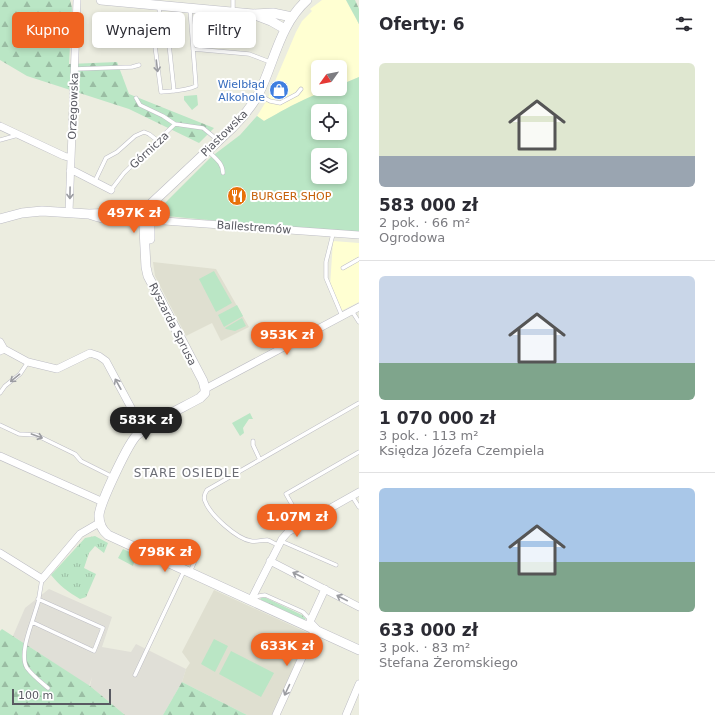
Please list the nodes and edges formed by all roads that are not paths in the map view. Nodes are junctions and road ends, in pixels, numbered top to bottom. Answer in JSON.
{"nodes":[{"id":1,"x":77,"y":0,"type":"edge"},
{"id":2,"x":107,"y":0,"type":"edge"},
{"id":3,"x":233,"y":0,"type":"edge"},
{"id":4,"x":307,"y":0,"type":"edge"},
{"id":5,"x":159,"y":5,"type":"junction"},
{"id":6,"x":190,"y":8,"type":"junction"},
{"id":7,"x":160,"y":12,"type":"edge"},
{"id":8,"x":234,"y":12,"type":"joint"},
{"id":9,"x":256,"y":14,"type":"edge"},
{"id":10,"x":256,"y":15,"type":"edge"},
{"id":11,"x":292,"y":18,"type":"junction"},
{"id":12,"x":285,"y":29,"type":"junction"},
{"id":13,"x":155,"y":48,"type":"edge"},
{"id":14,"x":169,"y":48,"type":"edge"},
{"id":15,"x":193,"y":49,"type":"junction"},
{"id":16,"x":271,"y":63,"type":"junction"},
{"id":17,"x":139,"y":65,"type":"dead end"},
{"id":18,"x":74,"y":69,"type":"junction"},
{"id":19,"x":301,"y":89,"type":"dead end"},
{"id":20,"x":174,"y":91,"type":"junction"},
{"id":21,"x":258,"y":94,"type":"junction"},
{"id":22,"x":136,"y":98,"type":"dead end"},
{"id":23,"x":174,"y":124,"type":"junction"},
{"id":24,"x":0,"y":126,"type":"edge"},
{"id":25,"x":18,"y":135,"type":"junction"},
{"id":26,"x":214,"y":137,"type":"dead end"},
{"id":27,"x":0,"y":140,"type":"edge"},
{"id":28,"x":158,"y":141,"type":"junction"},
{"id":29,"x":207,"y":150,"type":"junction"},
{"id":30,"x":71,"y":158,"type":"junction"},
{"id":31,"x":70,"y":171,"type":"junction"},
{"id":32,"x":223,"y":173,"type":"dead end"},
{"id":33,"x":94,"y":182,"type":"junction"},
{"id":34,"x":111,"y":190,"type":"joint"},
{"id":35,"x":143,"y":210,"type":"junction"},
{"id":36,"x":69,"y":212,"type":"junction"},
{"id":37,"x":0,"y":219,"type":"edge"},
{"id":38,"x":150,"y":220,"type":"junction"},
{"id":39,"x":334,"y":233,"type":"junction"},
{"id":40,"x":359,"y":235,"type":"edge"},
{"id":41,"x":146,"y":258,"type":"junction"},
{"id":42,"x":359,"y":259,"type":"edge"},
{"id":43,"x":343,"y":268,"type":"dead end"},
{"id":44,"x":356,"y":309,"type":"edge"},
{"id":45,"x":342,"y":316,"type":"junction"},
{"id":46,"x":359,"y":322,"type":"edge"},
{"id":47,"x":0,"y":342,"type":"edge"},
{"id":48,"x":2,"y":350,"type":"edge"},
{"id":49,"x":28,"y":362,"type":"junction"},
{"id":50,"x":205,"y":389,"type":"junction"},
{"id":51,"x":0,"y":393,"type":"edge"},
{"id":52,"x":359,"y":403,"type":"edge"},
{"id":53,"x":0,"y":425,"type":"edge"},
{"id":54,"x":143,"y":430,"type":"junction"},
{"id":55,"x":252,"y":441,"type":"dead end"},
{"id":56,"x":359,"y":452,"type":"edge"},
{"id":57,"x":0,"y":456,"type":"edge"},
{"id":58,"x":260,"y":460,"type":"junction"},
{"id":59,"x":114,"y":477,"type":"junction"},
{"id":60,"x":359,"y":492,"type":"edge"},
{"id":61,"x":352,"y":496,"type":"junction"},
{"id":62,"x":103,"y":502,"type":"junction"},
{"id":63,"x":359,"y":507,"type":"edge"},
{"id":64,"x":99,"y":523,"type":"junction"},
{"id":65,"x":303,"y":524,"type":"junction"},
{"id":66,"x":280,"y":543,"type":"junction"},
{"id":67,"x":0,"y":553,"type":"edge"},
{"id":68,"x":197,"y":556,"type":"dead end"},
{"id":69,"x":270,"y":561,"type":"junction"},
{"id":70,"x":336,"y":564,"type":"dead end"},
{"id":71,"x":187,"y":572,"type":"junction"},
{"id":72,"x":42,"y":579,"type":"junction"},
{"id":73,"x":325,"y":589,"type":"junction"},
{"id":74,"x":38,"y":599,"type":"junction"},
{"id":75,"x":251,"y":600,"type":"junction"},
{"id":76,"x":359,"y":607,"type":"edge"},
{"id":77,"x":32,"y":622,"type":"junction"},
{"id":78,"x":314,"y":627,"type":"junction"},
{"id":79,"x":359,"y":650,"type":"edge"},
{"id":80,"x":135,"y":675,"type":"dead end"},
{"id":81,"x":359,"y":684,"type":"edge"},
{"id":82,"x":48,"y":688,"type":"dead end"},
{"id":83,"x":276,"y":715,"type":"edge"},
{"id":84,"x":346,"y":715,"type":"edge"}],
"edges":[{"from":1,"to":18,"type":"street","name":"Orzegowska"},
{"from":2,"to":5,"type":"street"},
{"from":3,"to":8,"type":"lane"},
{"from":4,"to":11,"type":"street","name":"Piastowska"},
{"from":5,"to":6,"type":"street"},
{"from":5,"to":7,"type":"lane"},
{"from":6,"to":8,"type":"street"},
{"from":6,"to":15,"type":"lane"},
{"from":9,"to":11,"type":"street"},
{"from":10,"to":12,"type":"street"},
{"from":11,"to":12,"type":"street","name":"Piastowska"},
{"from":12,"to":16,"type":"street","name":"Piastowska"},
{"from":13,"to":20,"type":"lane","one_way":true},
{"from":14,"to":20,"type":"lane"},
{"from":15,"to":16,"type":"lane"},
{"from":15,"to":20,"type":"lane"},
{"from":16,"to":21,"type":"street","name":"Piastowska"},
{"from":17,"to":18,"type":"lane"},
{"from":18,"to":30,"type":"street","name":"Orzegowska"},
{"from":19,"to":21,"type":"lane"},
{"from":21,"to":29,"type":"street","name":"Piastowska"},
{"from":22,"to":23,"type":"lane"},
{"from":23,"to":26,"type":"lane","name":"Górnicza"},
{"from":23,"to":28,"type":"lane","name":"Górnicza"},
{"from":24,"to":25,"type":"street"},
{"from":25,"to":27,"type":"lane"},
{"from":25,"to":30,"type":"street"},
{"from":28,"to":33,"type":"lane"},
{"from":28,"to":34,"type":"lane","name":"Górnicza"},
{"from":29,"to":32,"type":"lane"},
{"from":29,"to":35,"type":"street","name":"Piastowska"},
{"from":30,"to":31,"type":"street","name":"Orzegowska"},
{"from":31,"to":33,"type":"street"},
{"from":31,"to":36,"type":"street","name":"Orzegowska","one_way":true},
{"from":33,"to":34,"type":"street"},
{"from":35,"to":36,"type":"street"},
{"from":35,"to":38,"type":"street"},
{"from":35,"to":41,"type":"street","name":"Ryszarda Sprusa"},
{"from":36,"to":37,"type":"street"},
{"from":38,"to":39,"type":"street","name":"Ballestremów"},
{"from":38,"to":41,"type":"street","name":"Ryszarda Sprusa"},
{"from":39,"to":40,"type":"street","name":"Ballestremów"},
{"from":39,"to":45,"type":"lane"},
{"from":41,"to":50,"type":"street","name":"Ryszarda Sprusa"},
{"from":42,"to":43,"type":"lane"},
{"from":44,"to":45,"type":"street"},
{"from":44,"to":46,"type":"lane"},
{"from":45,"to":50,"type":"street"},
{"from":47,"to":48,"type":"street"},
{"from":48,"to":49,"type":"street"},
{"from":49,"to":51,"type":"lane","one_way":true},
{"from":54,"to":49,"type":"street","one_way":true},
{"from":50,"to":54,"type":"street"},
{"from":52,"to":58,"type":"lane"},
{"from":53,"to":59,"type":"lane","one_way":true},
{"from":54,"to":59,"type":"street"},
{"from":55,"to":58,"type":"lane"},
{"from":56,"to":65,"type":"lane"},
{"from":57,"to":62,"type":"street"},
{"from":58,"to":66,"type":"lane"},
{"from":59,"to":62,"type":"street"},
{"from":60,"to":61,"type":"street"},
{"from":61,"to":63,"type":"lane"},
{"from":61,"to":65,"type":"street"},
{"from":62,"to":64,"type":"street"},
{"from":64,"to":71,"type":"street"},
{"from":64,"to":72,"type":"street"},
{"from":65,"to":66,"type":"street"},
{"from":66,"to":69,"type":"street"},
{"from":66,"to":70,"type":"lane"},
{"from":67,"to":72,"type":"street"},
{"from":68,"to":71,"type":"lane"},
{"from":73,"to":69,"type":"street","one_way":true},
{"from":69,"to":75,"type":"street"},
{"from":71,"to":75,"type":"street"},
{"from":71,"to":80,"type":"lane"},
{"from":72,"to":74,"type":"lane"},
{"from":76,"to":73,"type":"street","one_way":true},
{"from":73,"to":78,"type":"street"},
{"from":74,"to":77,"type":"lane"},
{"from":74,"to":77,"type":"lane"},
{"from":75,"to":78,"type":"street"},
{"from":77,"to":82,"type":"lane"},
{"from":78,"to":79,"type":"street"},
{"from":78,"to":83,"type":"street","one_way":true},
{"from":81,"to":84,"type":"street"}]}
